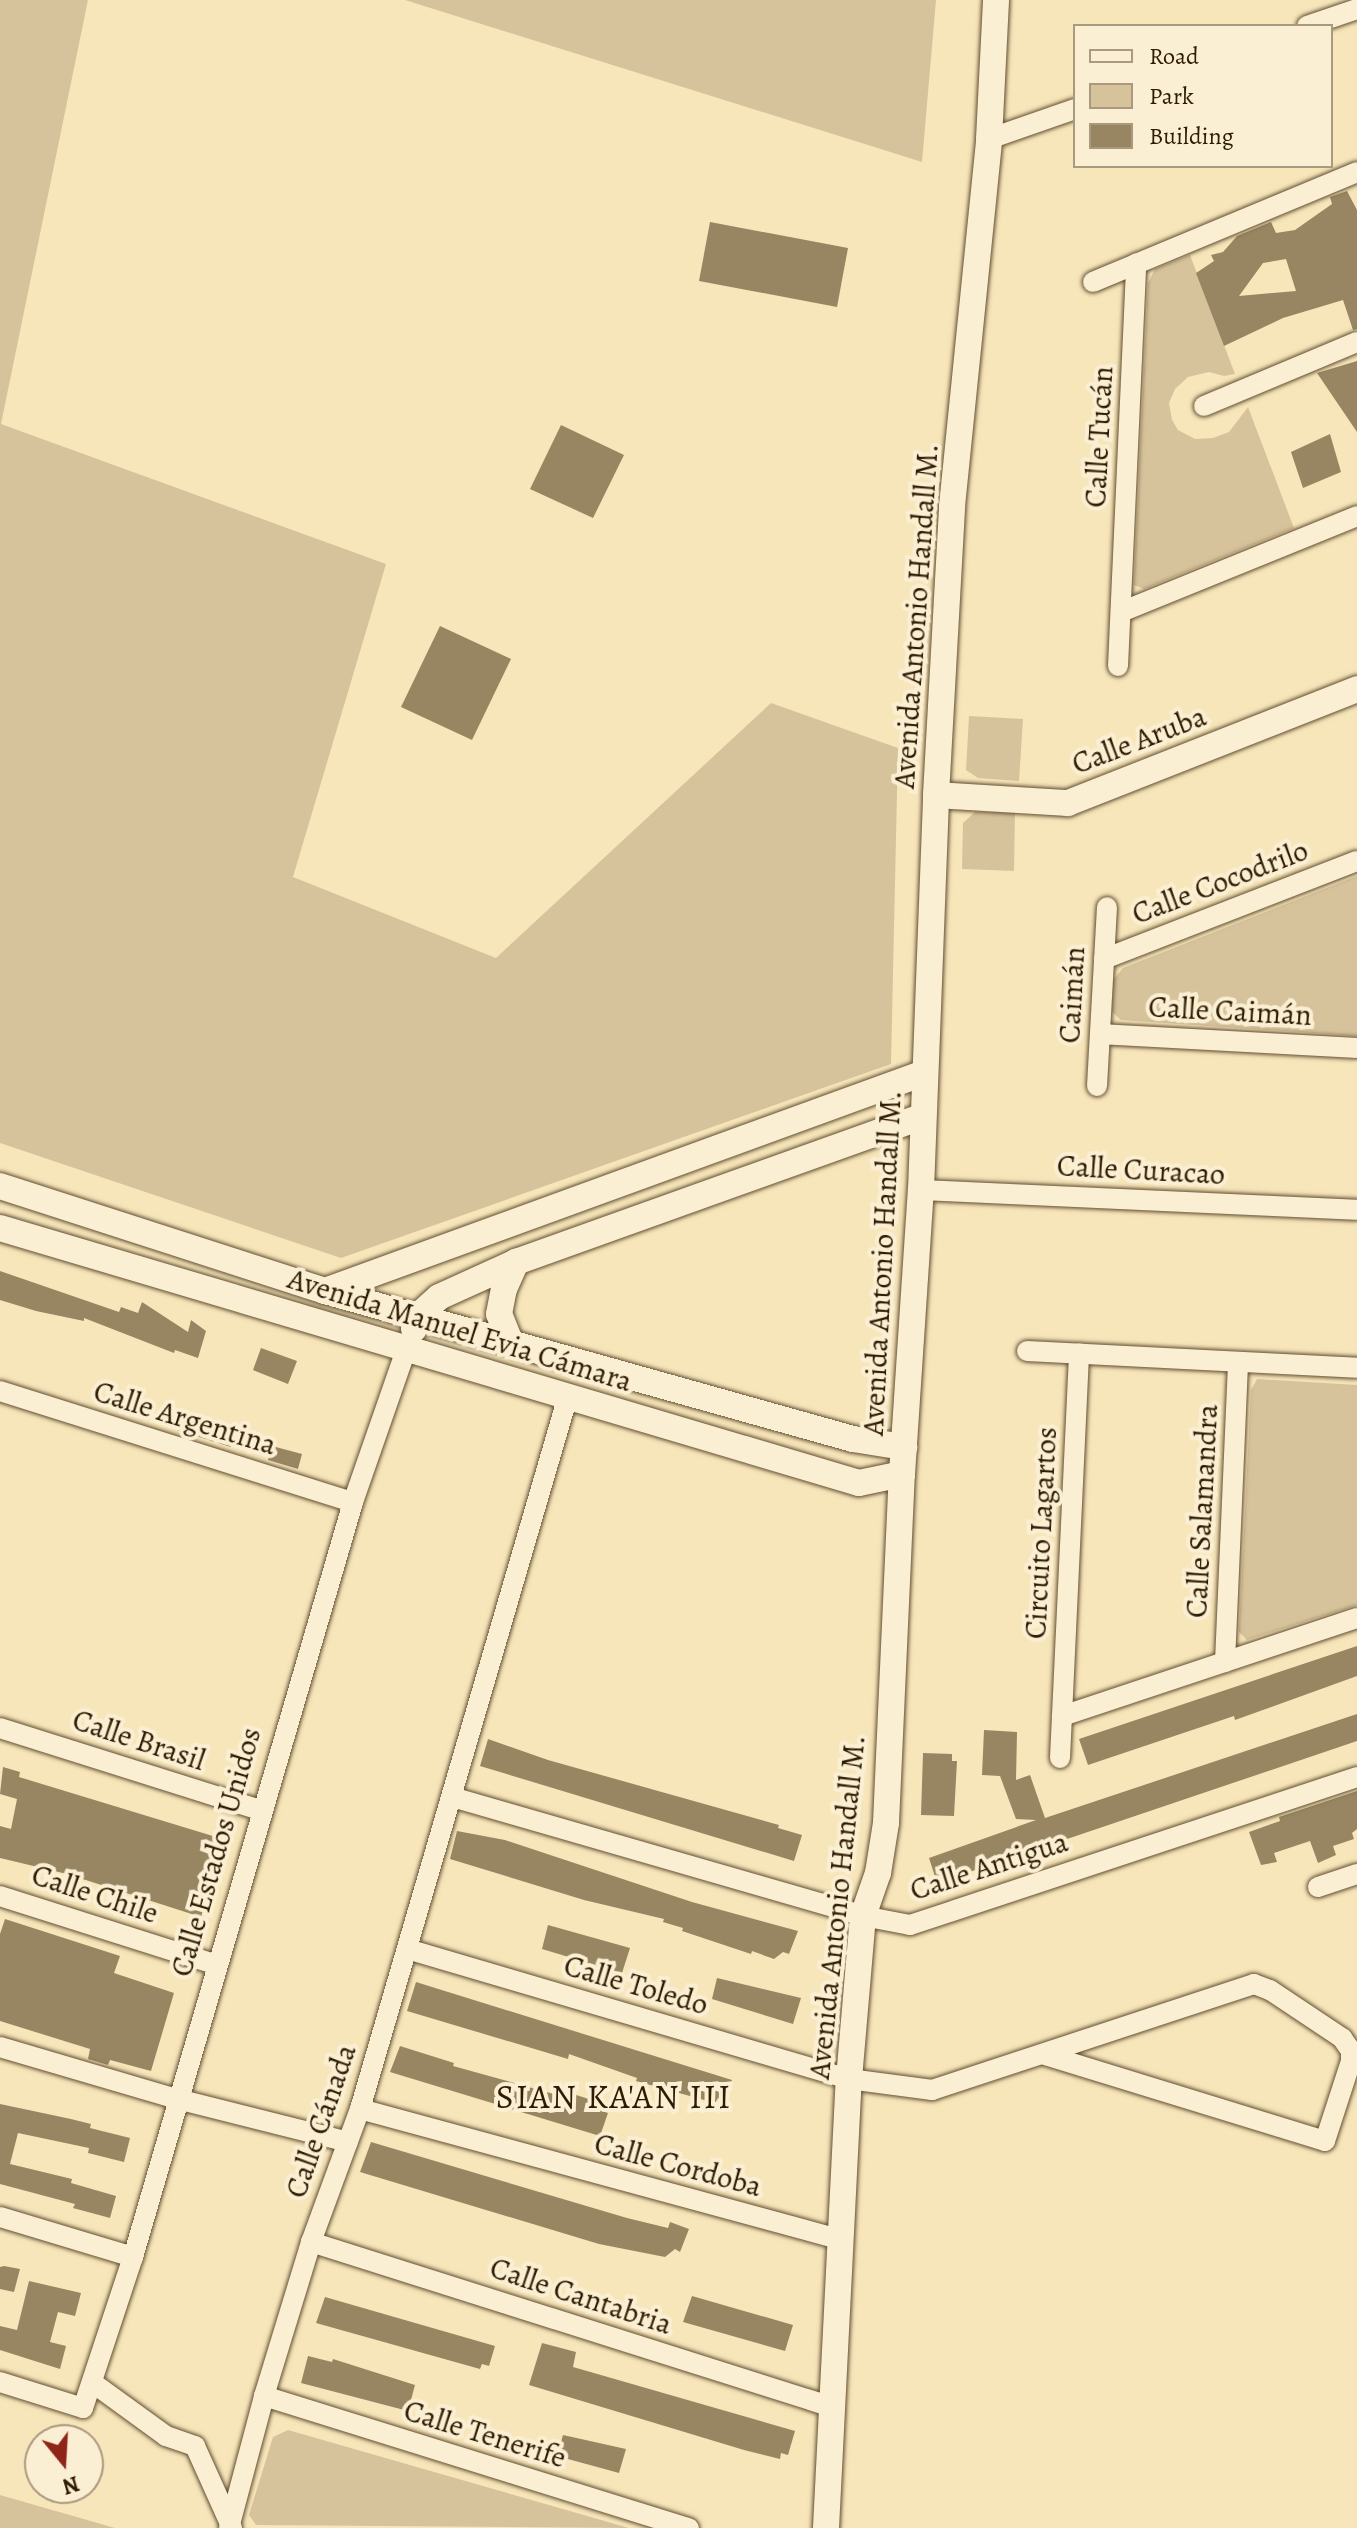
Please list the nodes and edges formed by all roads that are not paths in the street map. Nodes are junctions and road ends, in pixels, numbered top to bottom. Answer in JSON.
{"nodes":[{"id":1,"x":996,"y":0,"type":"edge"},
{"id":2,"x":1357,"y":9,"type":"edge"},
{"id":3,"x":1313,"y":24,"type":"edge"},
{"id":4,"x":1073,"y":110,"type":"edge"},
{"id":5,"x":989,"y":139,"type":"junction"},
{"id":6,"x":1357,"y":172,"type":"edge"},
{"id":7,"x":1136,"y":263,"type":"junction"},
{"id":8,"x":1093,"y":282,"type":"dead end"},
{"id":9,"x":1357,"y":342,"type":"edge"},
{"id":10,"x":1204,"y":406,"type":"dead end"},
{"id":11,"x":1357,"y":516,"type":"edge"},
{"id":12,"x":1121,"y":612,"type":"junction"},
{"id":13,"x":1118,"y":666,"type":"dead end"},
{"id":14,"x":1357,"y":689,"type":"edge"},
{"id":15,"x":936,"y":795,"type":"junction"},
{"id":16,"x":1357,"y":861,"type":"edge"},
{"id":17,"x":1107,"y":907,"type":"dead end"},
{"id":18,"x":1104,"y":959,"type":"junction"},
{"id":19,"x":1100,"y":1034,"type":"junction"},
{"id":20,"x":1357,"y":1048,"type":"edge"},
{"id":21,"x":924,"y":1073,"type":"junction"},
{"id":22,"x":1097,"y":1086,"type":"dead end"},
{"id":23,"x":922,"y":1117,"type":"junction"},
{"id":24,"x":0,"y":1186,"type":"edge"},
{"id":25,"x":921,"y":1190,"type":"junction"},
{"id":26,"x":1357,"y":1210,"type":"edge"},
{"id":27,"x":0,"y":1228,"type":"edge"},
{"id":28,"x":516,"y":1262,"type":"junction"},
{"id":29,"x":325,"y":1291,"type":"junction"},
{"id":30,"x":418,"y":1316,"type":"junction"},
{"id":31,"x":510,"y":1341,"type":"junction"},
{"id":32,"x":407,"y":1347,"type":"junction"},
{"id":33,"x":1027,"y":1351,"type":"dead end"},
{"id":34,"x":1079,"y":1353,"type":"junction"},
{"id":35,"x":1238,"y":1362,"type":"junction"},
{"id":36,"x":1357,"y":1368,"type":"edge"},
{"id":37,"x":0,"y":1391,"type":"edge"},
{"id":38,"x":568,"y":1396,"type":"junction"},
{"id":39,"x":904,"y":1447,"type":"junction"},
{"id":40,"x":902,"y":1474,"type":"junction"},
{"id":41,"x":353,"y":1502,"type":"junction"},
{"id":42,"x":1357,"y":1618,"type":"edge"},
{"id":43,"x":1225,"y":1662,"type":"junction"},
{"id":44,"x":1062,"y":1716,"type":"junction"},
{"id":45,"x":0,"y":1728,"type":"edge"},
{"id":46,"x":1060,"y":1758,"type":"dead end"},
{"id":47,"x":1357,"y":1777,"type":"edge"},
{"id":48,"x":452,"y":1797,"type":"junction"},
{"id":49,"x":260,"y":1810,"type":"junction"},
{"id":50,"x":1357,"y":1874,"type":"edge"},
{"id":51,"x":1318,"y":1887,"type":"dead end"},
{"id":52,"x":0,"y":1896,"type":"edge"},
{"id":53,"x":863,"y":1916,"type":"junction"},
{"id":54,"x":407,"y":1949,"type":"junction"},
{"id":55,"x":217,"y":1965,"type":"junction"},
{"id":56,"x":0,"y":2047,"type":"edge"},
{"id":57,"x":1045,"y":2055,"type":"junction"},
{"id":58,"x":849,"y":2079,"type":"junction"},
{"id":59,"x":177,"y":2099,"type":"junction"},
{"id":60,"x":360,"y":2109,"type":"junction"},
{"id":61,"x":348,"y":2142,"type":"junction"},
{"id":62,"x":0,"y":2217,"type":"edge"},
{"id":63,"x":841,"y":2240,"type":"junction"},
{"id":64,"x":311,"y":2242,"type":"junction"},
{"id":65,"x":133,"y":2257,"type":"junction"},
{"id":66,"x":0,"y":2382,"type":"edge"},
{"id":67,"x":93,"y":2383,"type":"junction"},
{"id":68,"x":264,"y":2396,"type":"junction"},
{"id":69,"x":832,"y":2407,"type":"junction"},
{"id":70,"x":230,"y":2528,"type":"edge"},
{"id":71,"x":689,"y":2528,"type":"edge"},
{"id":72,"x":826,"y":2528,"type":"edge"}],
"edges":[{"from":1,"to":5,"type":"street","name":"Avenida Antonio Handall M."},
{"from":2,"to":3,"type":"street"},
{"from":4,"to":5,"type":"street"},
{"from":5,"to":15,"type":"street","name":"Avenida Antonio Handall M."},
{"from":6,"to":7,"type":"street"},
{"from":7,"to":8,"type":"street"},
{"from":7,"to":12,"type":"street","name":"Calle Tucán"},
{"from":9,"to":10,"type":"street"},
{"from":11,"to":12,"type":"street"},
{"from":12,"to":13,"type":"street","name":"Calle Tucán"},
{"from":14,"to":15,"type":"street","name":"Calle Aruba"},
{"from":15,"to":21,"type":"street","name":"Avenida Antonio Handall M."},
{"from":16,"to":18,"type":"street","name":"Calle Cocodrilo"},
{"from":17,"to":18,"type":"street","name":"Caimán"},
{"from":18,"to":19,"type":"street","name":"Caimán"},
{"from":19,"to":20,"type":"street","name":"Calle Caimán"},
{"from":19,"to":22,"type":"street","name":"Caimán"},
{"from":21,"to":23,"type":"street","name":"Avenida Antonio Handall M."},
{"from":21,"to":29,"type":"street","name":"Avenida Manuel Evia Cámara"},
{"from":23,"to":25,"type":"street","name":"Avenida Antonio Handall M."},
{"from":23,"to":28,"type":"street","name":"Avenida Manuel Evia Cámara"},
{"from":24,"to":29,"type":"street","name":"Avenida Manuel Evia Cámara"},
{"from":25,"to":26,"type":"street","name":"Calle Curacao"},
{"from":25,"to":39,"type":"street","name":"Avenida Antonio Handall M."},
{"from":27,"to":32,"type":"street","name":"Avenida Manuel Evia Cámara"},
{"from":28,"to":30,"type":"street","name":"Avenida Manuel Evia Cámara"},
{"from":28,"to":31,"type":"street"},
{"from":29,"to":30,"type":"street","name":"Avenida Manuel Evia Cámara"},
{"from":30,"to":31,"type":"street","name":"Avenida Manuel Evia Cámara"},
{"from":30,"to":32,"type":"street","name":"Calle Estados Unidos"},
{"from":31,"to":39,"type":"street","name":"Avenida Manuel Evia Cámara"},
{"from":32,"to":38,"type":"street","name":"Avenida Manuel Evia Cámara"},
{"from":32,"to":41,"type":"street","name":"Calle Estados Unidos"},
{"from":33,"to":34,"type":"street"},
{"from":34,"to":35,"type":"street"},
{"from":34,"to":44,"type":"street","name":"Circuito Lagartos"},
{"from":35,"to":36,"type":"street"},
{"from":35,"to":43,"type":"street","name":"Calle Salamandra"},
{"from":37,"to":41,"type":"street","name":"Calle Argentina"},
{"from":38,"to":40,"type":"street","name":"Avenida Manuel Evia Cámara"},
{"from":38,"to":48,"type":"street","name":"Calle Cánada"},
{"from":39,"to":40,"type":"street","name":"Avenida Antonio Handall M."},
{"from":40,"to":53,"type":"street","name":"Avenida Antonio Handall M."},
{"from":41,"to":49,"type":"street","name":"Calle Estados Unidos"},
{"from":42,"to":43,"type":"street"},
{"from":43,"to":44,"type":"street"},
{"from":44,"to":46,"type":"street","name":"Circuito Lagartos"},
{"from":45,"to":49,"type":"street","name":"Calle Brasil"},
{"from":47,"to":53,"type":"street","name":"Calle Antigua"},
{"from":48,"to":53,"type":"street","name":"Calle Antigua"},
{"from":48,"to":54,"type":"street","name":"Calle Cánada"},
{"from":49,"to":55,"type":"street","name":"Calle Estados Unidos"},
{"from":50,"to":51,"type":"street"},
{"from":52,"to":55,"type":"street","name":"Calle Chile"},
{"from":53,"to":58,"type":"street","name":"Avenida Antonio Handall M."},
{"from":54,"to":58,"type":"street","name":"Calle Toledo"},
{"from":54,"to":60,"type":"street","name":"Calle Cánada"},
{"from":55,"to":59,"type":"street","name":"Calle Estados Unidos"},
{"from":56,"to":59,"type":"street"},
{"from":57,"to":57,"type":"street","name":"Calle Toledo"},
{"from":57,"to":58,"type":"street","name":"Calle Toledo"},
{"from":58,"to":63,"type":"street","name":"Avenida Antonio Handall M."},
{"from":59,"to":61,"type":"street"},
{"from":59,"to":65,"type":"street","name":"Calle Estados Unidos"},
{"from":60,"to":61,"type":"street","name":"Calle Cánada"},
{"from":60,"to":63,"type":"street","name":"Calle Cordoba"},
{"from":61,"to":64,"type":"street","name":"Calle Cánada"},
{"from":62,"to":65,"type":"street"},
{"from":63,"to":69,"type":"street","name":"Avenida Antonio Handall M."},
{"from":64,"to":68,"type":"street","name":"Calle Cánada"},
{"from":64,"to":69,"type":"street","name":"Calle Cantabria"},
{"from":65,"to":67,"type":"street","name":"Calle Estados Unidos"},
{"from":66,"to":67,"type":"street","name":"Calle Estados Unidos"},
{"from":67,"to":70,"type":"street"},
{"from":68,"to":70,"type":"street","name":"Calle Cánada"},
{"from":68,"to":71,"type":"street","name":"Calle Tenerife"},
{"from":69,"to":72,"type":"street","name":"Avenida Antonio Handall M."}]}
